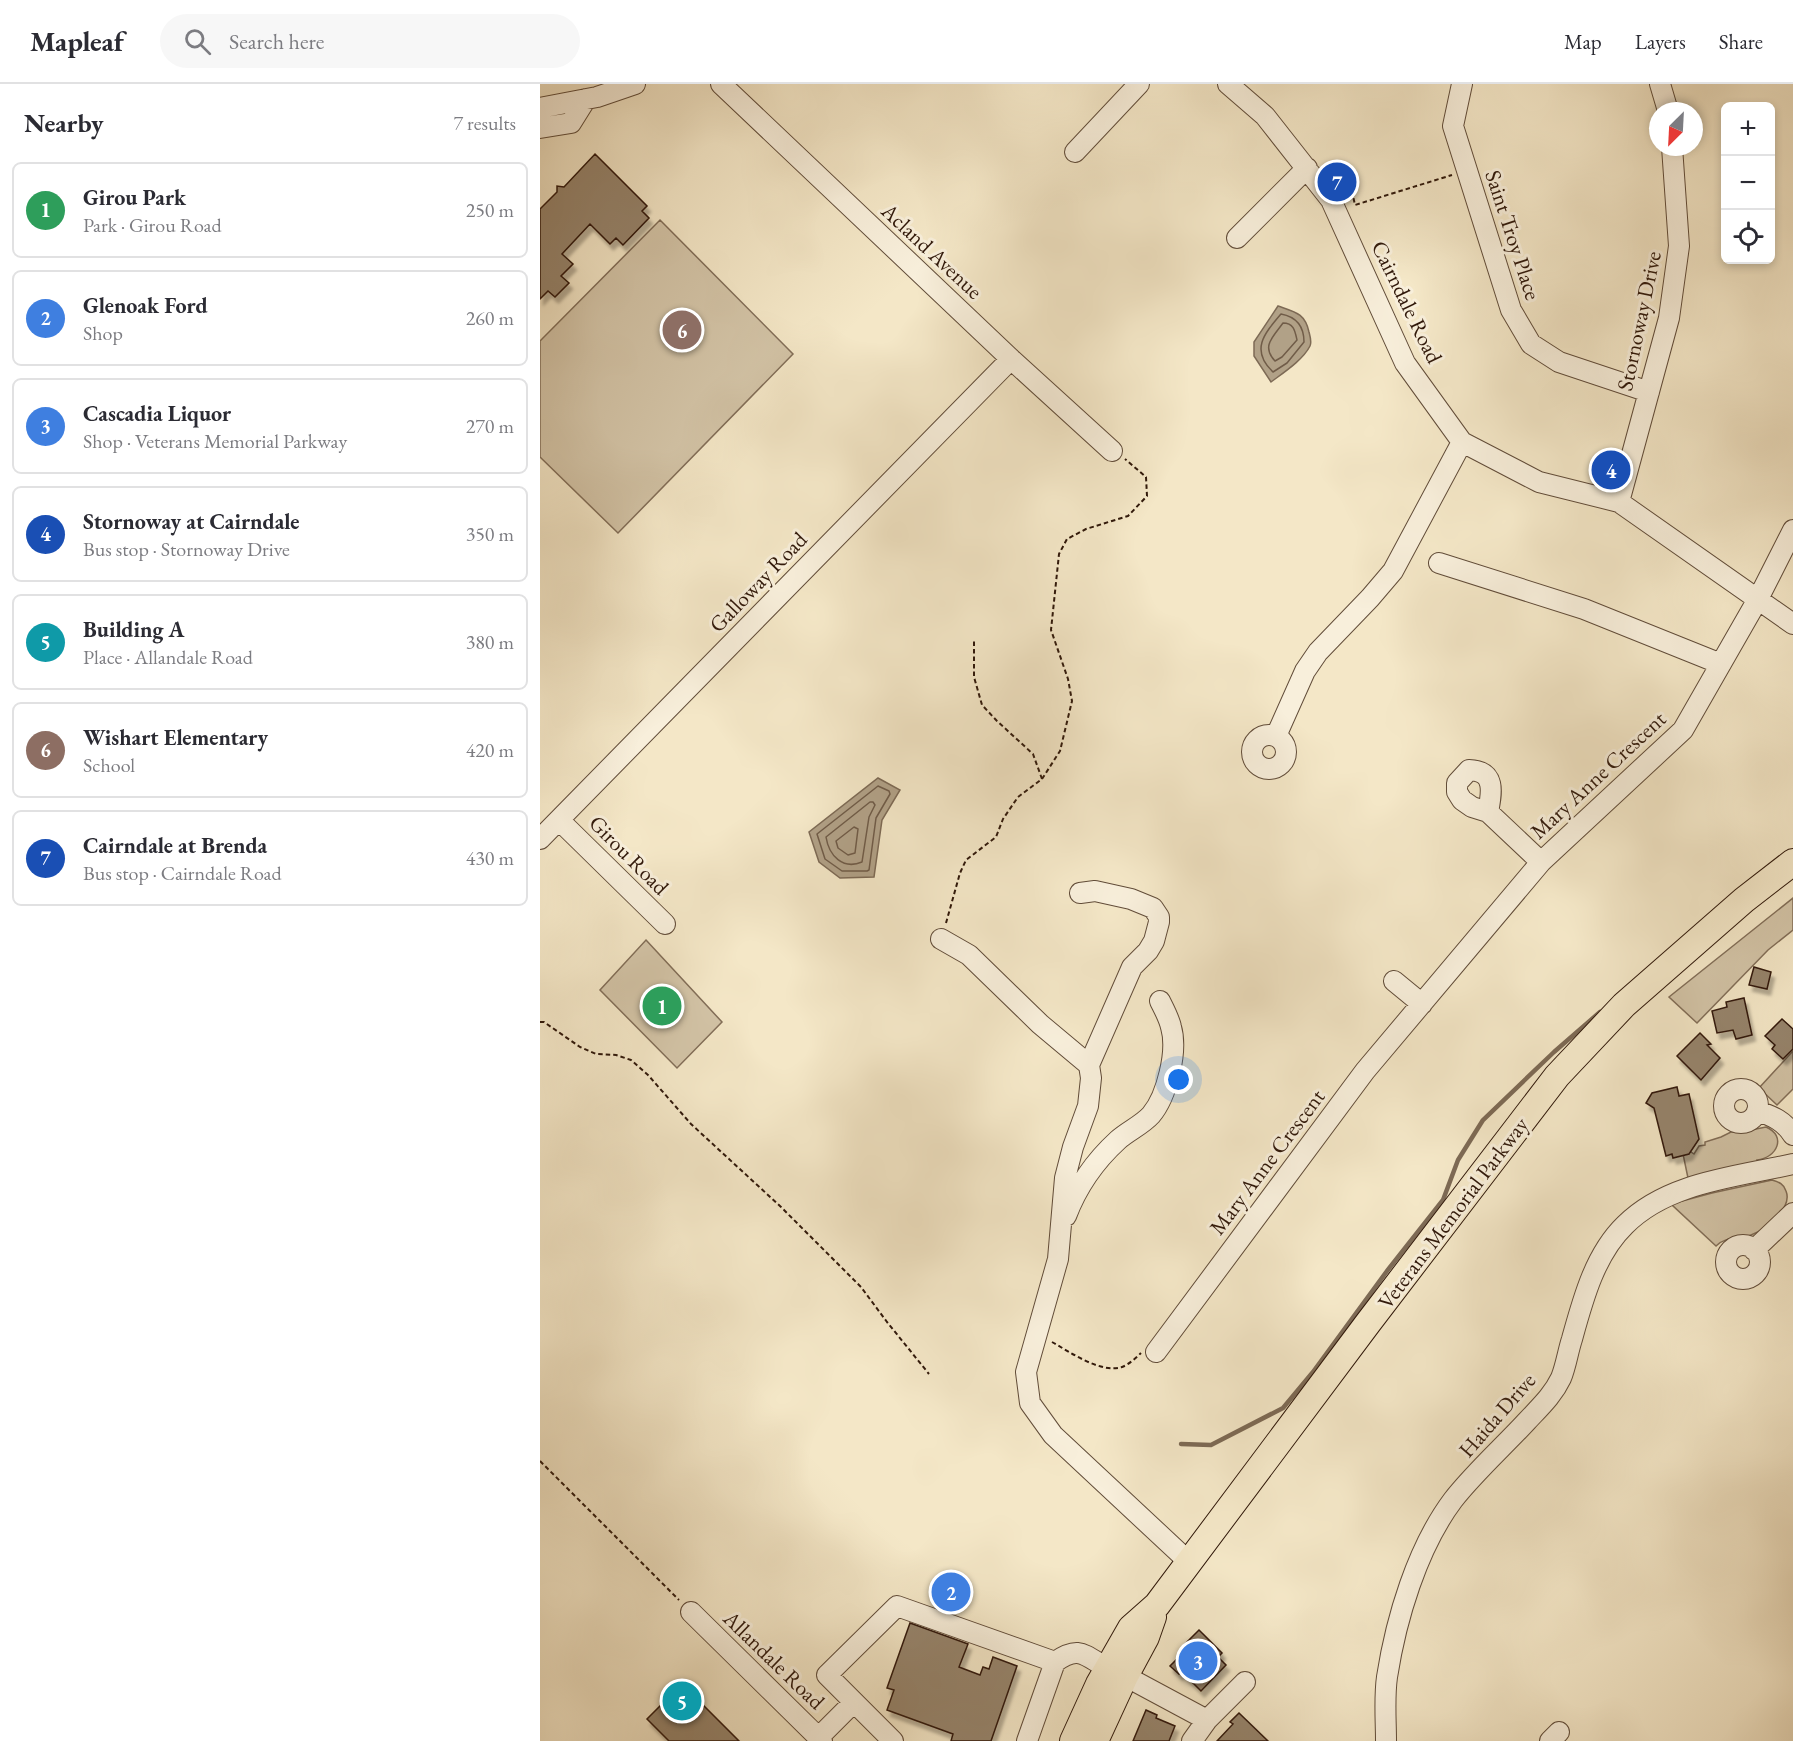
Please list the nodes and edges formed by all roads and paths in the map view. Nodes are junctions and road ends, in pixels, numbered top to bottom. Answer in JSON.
{"nodes":[{"id":1,"x":635,"y":84,"type":"edge"},
{"id":2,"x":721,"y":84,"type":"edge"},
{"id":3,"x":1139,"y":84,"type":"edge"},
{"id":4,"x":1228,"y":84,"type":"edge"},
{"id":5,"x":1462,"y":84,"type":"edge"},
{"id":6,"x":1660,"y":84,"type":"edge"},
{"id":7,"x":586,"y":99,"type":"junction"},
{"id":8,"x":1665,"y":102,"type":"edge"},
{"id":9,"x":540,"y":108,"type":"edge"},
{"id":10,"x":540,"y":128,"type":"edge"},
{"id":11,"x":1076,"y":152,"type":"dead end"},
{"id":12,"x":1673,"y":156,"type":"edge"},
{"id":13,"x":1307,"y":168,"type":"junction"},
{"id":14,"x":1467,"y":171,"type":"junction"},
{"id":15,"x":1353,"y":196,"type":"dead end"},
{"id":16,"x":1237,"y":238,"type":"dead end"},
{"id":17,"x":1011,"y":358,"type":"junction"},
{"id":18,"x":1649,"y":392,"type":"junction"},
{"id":19,"x":1462,"y":442,"type":"junction"},
{"id":20,"x":1112,"y":451,"type":"joint"},
{"id":21,"x":1619,"y":502,"type":"junction"},
{"id":22,"x":1793,"y":530,"type":"edge"},
{"id":23,"x":1438,"y":563,"type":"dead end"},
{"id":24,"x":1758,"y":599,"type":"junction"},
{"id":25,"x":1793,"y":624,"type":"edge"},
{"id":26,"x":974,"y":639,"type":"dead end"},
{"id":27,"x":1721,"y":664,"type":"junction"},
{"id":28,"x":1276,"y":736,"type":"dead end"},
{"id":29,"x":1042,"y":779,"type":"junction"},
{"id":30,"x":1488,"y":812,"type":"dead end"},
{"id":31,"x":559,"y":820,"type":"junction"},
{"id":32,"x":540,"y":839,"type":"edge"},
{"id":33,"x":1541,"y":862,"type":"junction"},
{"id":34,"x":1793,"y":862,"type":"edge"},
{"id":35,"x":1080,"y":893,"type":"dead end"},
{"id":36,"x":665,"y":924,"type":"dead end"},
{"id":37,"x":941,"y":939,"type":"joint"},
{"id":38,"x":1394,"y":981,"type":"dead end"},
{"id":39,"x":1160,"y":1001,"type":"dead end"},
{"id":40,"x":1422,"y":1004,"type":"junction"},
{"id":41,"x":540,"y":1022,"type":"edge"},
{"id":42,"x":1089,"y":1065,"type":"junction"},
{"id":43,"x":1757,"y":1111,"type":"dead end"},
{"id":44,"x":1793,"y":1136,"type":"edge"},
{"id":45,"x":1793,"y":1164,"type":"edge"},
{"id":46,"x":1793,"y":1213,"type":"edge"},
{"id":47,"x":1063,"y":1224,"type":"junction"},
{"id":48,"x":1754,"y":1250,"type":"dead end"},
{"id":49,"x":1037,"y":1333,"type":"junction"},
{"id":50,"x":1156,"y":1352,"type":"joint"},
{"id":51,"x":929,"y":1374,"type":"dead end"},
{"id":52,"x":540,"y":1461,"type":"edge"},
{"id":53,"x":1189,"y":1562,"type":"junction"},
{"id":54,"x":691,"y":1612,"type":"joint"},
{"id":55,"x":1055,"y":1662,"type":"junction"},
{"id":56,"x":1116,"y":1672,"type":"junction"},
{"id":57,"x":1245,"y":1682,"type":"dead end"},
{"id":58,"x":854,"y":1702,"type":"junction"},
{"id":59,"x":1207,"y":1720,"type":"junction"},
{"id":60,"x":821,"y":1739,"type":"edge"},
{"id":61,"x":893,"y":1741,"type":"edge"},
{"id":62,"x":1026,"y":1741,"type":"edge"},
{"id":63,"x":1073,"y":1741,"type":"edge"},
{"id":64,"x":1095,"y":1741,"type":"edge"},
{"id":65,"x":1192,"y":1741,"type":"edge"},
{"id":66,"x":1386,"y":1741,"type":"edge"}],
"edges":[{"from":1,"to":7,"type":"street"},
{"from":2,"to":17,"type":"street","name":"Acland Avenue"},
{"from":3,"to":11,"type":"street"},
{"from":4,"to":13,"type":"street","name":"Cairndale Road"},
{"from":5,"to":14,"type":"street","name":"Saint Troy Place"},
{"from":6,"to":8,"type":"street"},
{"from":7,"to":9,"type":"street"},
{"from":7,"to":10,"type":"street"},
{"from":12,"to":18,"type":"street","name":"Stornoway Drive"},
{"from":13,"to":16,"type":"street"},
{"from":13,"to":19,"type":"street","name":"Cairndale Road"},
{"from":14,"to":15,"type":"path"},
{"from":14,"to":18,"type":"street","name":"Saint Troy Place"},
{"from":17,"to":20,"type":"street","name":"Acland Avenue"},
{"from":17,"to":31,"type":"street","name":"Galloway Road"},
{"from":18,"to":21,"type":"street","name":"Stornoway Drive"},
{"from":19,"to":21,"type":"street","name":"Cairndale Road"},
{"from":19,"to":28,"type":"street"},
{"from":20,"to":29,"type":"path"},
{"from":21,"to":24,"type":"street","name":"Cairndale Road"},
{"from":22,"to":24,"type":"street","name":"Mary Anne Crescent"},
{"from":23,"to":27,"type":"street"},
{"from":24,"to":25,"type":"street","name":"Cairndale Road"},
{"from":24,"to":27,"type":"street","name":"Mary Anne Crescent"},
{"from":26,"to":29,"type":"path"},
{"from":27,"to":33,"type":"street","name":"Mary Anne Crescent"},
{"from":29,"to":37,"type":"path"},
{"from":30,"to":33,"type":"street"},
{"from":31,"to":32,"type":"street","name":"Galloway Road"},
{"from":31,"to":36,"type":"street","name":"Girou Road"},
{"from":33,"to":40,"type":"street","name":"Mary Anne Crescent"},
{"from":34,"to":53,"type":"main road","name":"Veterans Memorial Parkway"},
{"from":35,"to":42,"type":"street"},
{"from":37,"to":42,"type":"street"},
{"from":38,"to":40,"type":"street"},
{"from":39,"to":47,"type":"street"},
{"from":40,"to":50,"type":"street","name":"Mary Anne Crescent"},
{"from":41,"to":51,"type":"path"},
{"from":42,"to":47,"type":"street"},
{"from":43,"to":44,"type":"street"},
{"from":45,"to":66,"type":"street","name":"Haida Drive"},
{"from":46,"to":48,"type":"street"},
{"from":47,"to":49,"type":"street"},
{"from":49,"to":50,"type":"path"},
{"from":49,"to":53,"type":"street"},
{"from":52,"to":54,"type":"path"},
{"from":53,"to":56,"type":"main road","name":"Veterans Memorial Parkway"},
{"from":54,"to":60,"type":"street","name":"Allandale Road"},
{"from":55,"to":56,"type":"street"},
{"from":55,"to":58,"type":"street"},
{"from":55,"to":62,"type":"street"},
{"from":56,"to":59,"type":"street"},
{"from":56,"to":63,"type":"main road","name":"Veterans Memorial Parkway"},
{"from":56,"to":64,"type":"main road","name":"Veterans Memorial Parkway"},
{"from":57,"to":59,"type":"street"},
{"from":58,"to":60,"type":"street"},
{"from":58,"to":61,"type":"street"},
{"from":59,"to":65,"type":"street"}]}
